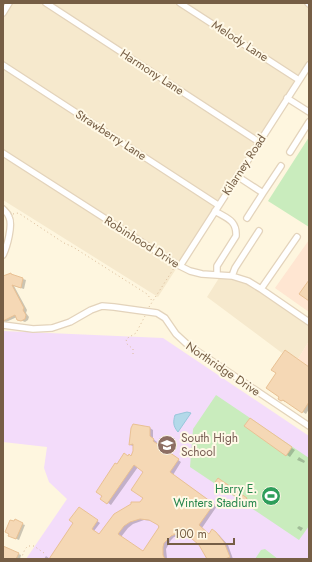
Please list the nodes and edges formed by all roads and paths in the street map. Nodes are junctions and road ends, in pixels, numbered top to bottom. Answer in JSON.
{"nodes":[{"id":1,"x":9,"y":3,"type":"edge"},
{"id":2,"x":46,"y":3,"type":"edge"},
{"id":3,"x":180,"y":3,"type":"edge"},
{"id":4,"x":3,"y":13,"type":"edge"},
{"id":5,"x":3,"y":65,"type":"edge"},
{"id":6,"x":309,"y":65,"type":"edge"},
{"id":7,"x":299,"y":80,"type":"junction"},
{"id":8,"x":287,"y":98,"type":"junction"},
{"id":9,"x":309,"y":112,"type":"edge"},
{"id":10,"x":309,"y":122,"type":"edge"},
{"id":11,"x":259,"y":142,"type":"junction"},
{"id":12,"x":290,"y":152,"type":"dead end"},
{"id":13,"x":3,"y":153,"type":"edge"},
{"id":14,"x":281,"y":166,"type":"dead end"},
{"id":15,"x":237,"y":176,"type":"junction"},
{"id":16,"x":263,"y":193,"type":"junction"},
{"id":17,"x":218,"y":205,"type":"junction"},
{"id":18,"x":3,"y":209,"type":"edge"},
{"id":19,"x":214,"y":211,"type":"junction"},
{"id":20,"x":9,"y":216,"type":"junction"},
{"id":21,"x":247,"y":218,"type":"dead end"},
{"id":22,"x":258,"y":231,"type":"dead end"},
{"id":23,"x":297,"y":237,"type":"dead end"},
{"id":24,"x":3,"y":254,"type":"edge"},
{"id":25,"x":3,"y":258,"type":"edge"},
{"id":26,"x":3,"y":262,"type":"edge"},
{"id":27,"x":180,"y":266,"type":"junction"},
{"id":28,"x":217,"y":274,"type":"junction"},
{"id":29,"x":232,"y":276,"type":"junction"},
{"id":30,"x":261,"y":289,"type":"junction"},
{"id":31,"x":153,"y":302,"type":"dead end"},
{"id":32,"x":309,"y":322,"type":"edge"},
{"id":33,"x":3,"y":325,"type":"edge"},
{"id":34,"x":309,"y":426,"type":"edge"},
{"id":35,"x":44,"y":553,"type":"dead end"},
{"id":36,"x":21,"y":559,"type":"edge"}],
"edges":[{"from":1,"to":4,"type":"street"},
{"from":2,"to":11,"type":"street","name":"Harmony Lane"},
{"from":3,"to":7,"type":"street","name":"Melody Lane"},
{"from":5,"to":17,"type":"street","name":"Strawberry Lane"},
{"from":6,"to":7,"type":"street","name":"Kilarney Road"},
{"from":7,"to":8,"type":"street","name":"Kilarney Road"},
{"from":8,"to":9,"type":"street"},
{"from":8,"to":11,"type":"street","name":"Kilarney Road"},
{"from":10,"to":12,"type":"street"},
{"from":11,"to":15,"type":"street","name":"Kilarney Road"},
{"from":13,"to":27,"type":"street","name":"Robinhood Drive"},
{"from":14,"to":16,"type":"street"},
{"from":15,"to":16,"type":"street"},
{"from":15,"to":17,"type":"street","name":"Kilarney Road"},
{"from":16,"to":21,"type":"street"},
{"from":17,"to":19,"type":"street","name":"Kilarney Road"},
{"from":18,"to":20,"type":"street"},
{"from":19,"to":27,"type":"street","name":"Kilarney Road"},
{"from":19,"to":28,"type":"street"},
{"from":20,"to":24,"type":"street"},
{"from":20,"to":31,"type":"path"},
{"from":22,"to":29,"type":"street"},
{"from":23,"to":30,"type":"street"},
{"from":25,"to":26,"type":"street"},
{"from":27,"to":28,"type":"street","name":"Robinhood Drive"},
{"from":28,"to":29,"type":"street","name":"Robinhood Drive"},
{"from":29,"to":30,"type":"street","name":"Robinhood Drive"},
{"from":30,"to":32,"type":"street","name":"Robinhood Drive"},
{"from":33,"to":34,"type":"street","name":"Northridge Drive"},
{"from":35,"to":36,"type":"path"}]}
